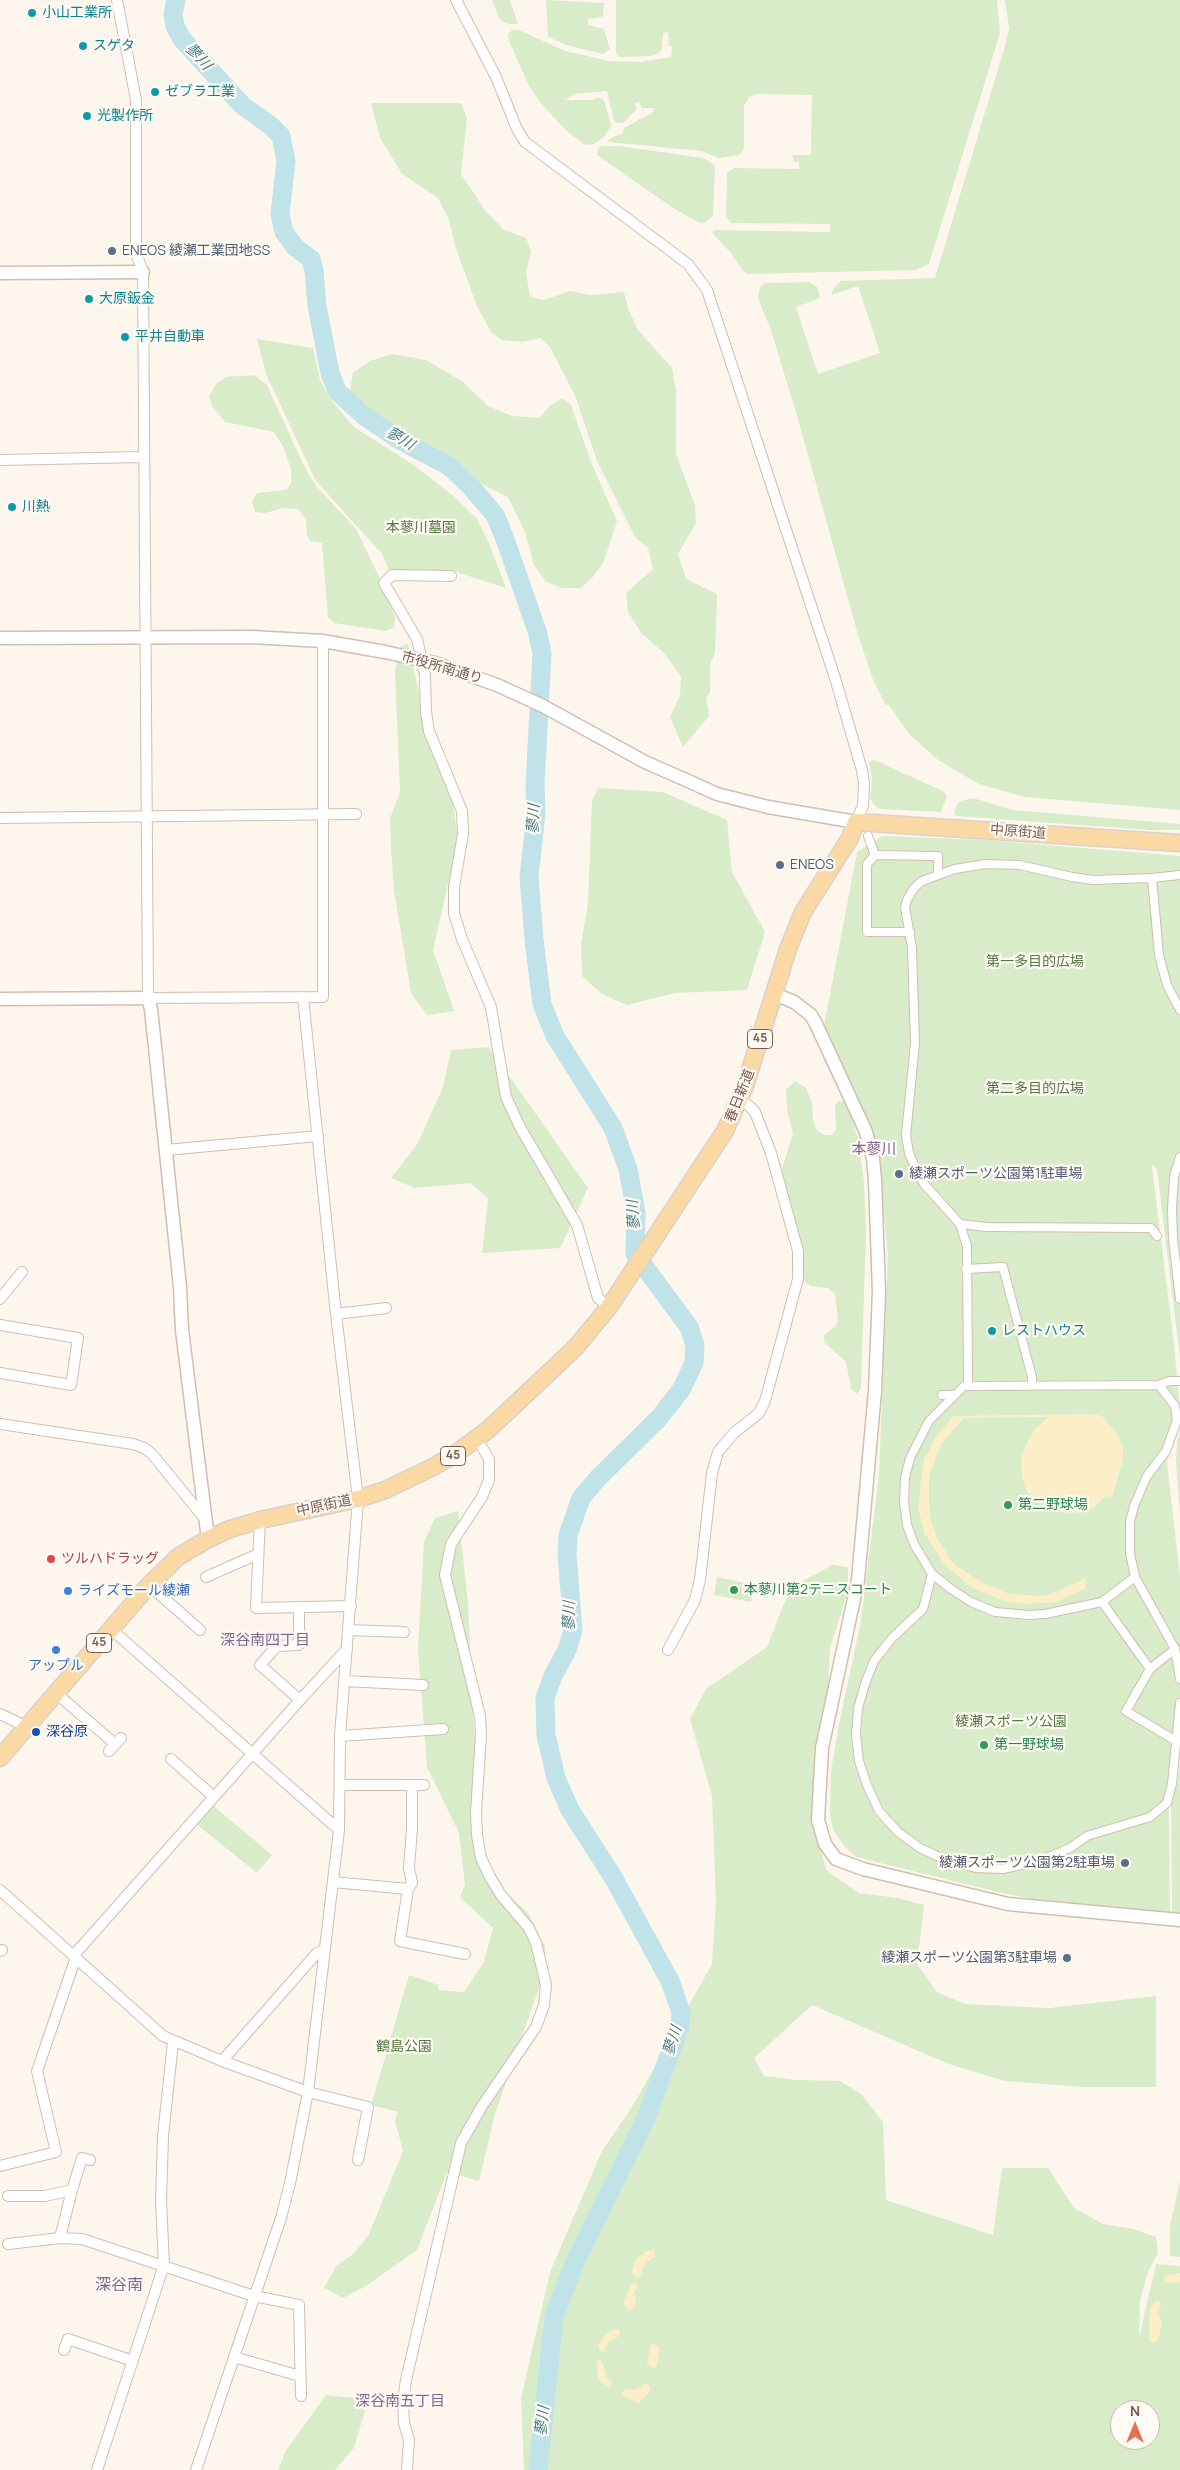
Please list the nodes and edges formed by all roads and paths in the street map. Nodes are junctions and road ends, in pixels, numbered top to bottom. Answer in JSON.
{"nodes":[{"id":1,"x":117,"y":0,"type":"edge"},
{"id":2,"x":456,"y":0,"type":"edge"},
{"id":3,"x":143,"y":272,"type":"junction"},
{"id":4,"x":0,"y":273,"type":"edge"},
{"id":5,"x":142,"y":457,"type":"junction"},
{"id":6,"x":0,"y":460,"type":"edge"},
{"id":7,"x":451,"y":576,"type":"dead end"},
{"id":8,"x":144,"y":636,"type":"junction"},
{"id":9,"x":0,"y":638,"type":"edge"},
{"id":10,"x":323,"y":641,"type":"junction"},
{"id":11,"x":324,"y":814,"type":"junction"},
{"id":12,"x":356,"y":814,"type":"dead end"},
{"id":13,"x":146,"y":816,"type":"junction"},
{"id":14,"x":0,"y":818,"type":"edge"},
{"id":15,"x":856,"y":822,"type":"junction"},
{"id":16,"x":868,"y":836,"type":"dead end"},
{"id":17,"x":1180,"y":843,"type":"edge"},
{"id":18,"x":875,"y":856,"type":"junction"},
{"id":19,"x":938,"y":874,"type":"junction"},
{"id":20,"x":1179,"y":874,"type":"edge"},
{"id":21,"x":1152,"y":878,"type":"junction"},
{"id":22,"x":910,"y":932,"type":"junction"},
{"id":23,"x":775,"y":994,"type":"junction"},
{"id":24,"x":303,"y":997,"type":"junction"},
{"id":25,"x":148,"y":998,"type":"junction"},
{"id":26,"x":0,"y":1000,"type":"edge"},
{"id":27,"x":1180,"y":1010,"type":"edge"},
{"id":28,"x":741,"y":1098,"type":"junction"},
{"id":29,"x":318,"y":1136,"type":"junction"},
{"id":30,"x":166,"y":1150,"type":"junction"},
{"id":31,"x":1180,"y":1157,"type":"edge"},
{"id":32,"x":1176,"y":1208,"type":"edge"},
{"id":33,"x":960,"y":1224,"type":"junction"},
{"id":34,"x":1157,"y":1236,"type":"dead end"},
{"id":35,"x":648,"y":1249,"type":"joint"},
{"id":36,"x":966,"y":1269,"type":"junction"},
{"id":37,"x":22,"y":1272,"type":"dead end"},
{"id":38,"x":0,"y":1299,"type":"edge"},
{"id":39,"x":1180,"y":1299,"type":"edge"},
{"id":40,"x":609,"y":1307,"type":"junction"},
{"id":41,"x":386,"y":1308,"type":"dead end"},
{"id":42,"x":336,"y":1314,"type":"junction"},
{"id":43,"x":0,"y":1324,"type":"edge"},
{"id":44,"x":0,"y":1373,"type":"edge"},
{"id":45,"x":1180,"y":1380,"type":"edge"},
{"id":46,"x":1159,"y":1385,"type":"junction"},
{"id":47,"x":968,"y":1386,"type":"junction"},
{"id":48,"x":1032,"y":1386,"type":"junction"},
{"id":49,"x":942,"y":1395,"type":"dead end"},
{"id":50,"x":955,"y":1395,"type":"junction"},
{"id":51,"x":0,"y":1424,"type":"edge"},
{"id":52,"x":477,"y":1439,"type":"junction"},
{"id":53,"x":358,"y":1499,"type":"junction"},
{"id":54,"x":205,"y":1519,"type":"junction"},
{"id":55,"x":260,"y":1520,"type":"junction"},
{"id":56,"x":208,"y":1538,"type":"junction"},
{"id":57,"x":258,"y":1554,"type":"junction"},
{"id":58,"x":932,"y":1574,"type":"junction"},
{"id":59,"x":206,"y":1577,"type":"dead end"},
{"id":60,"x":1135,"y":1577,"type":"junction"},
{"id":61,"x":149,"y":1585,"type":"junction"},
{"id":62,"x":1102,"y":1602,"type":"junction"},
{"id":63,"x":351,"y":1606,"type":"junction"},
{"id":64,"x":299,"y":1607,"type":"junction"},
{"id":65,"x":111,"y":1629,"type":"junction"},
{"id":66,"x":200,"y":1630,"type":"dead end"},
{"id":67,"x":349,"y":1630,"type":"junction"},
{"id":68,"x":404,"y":1632,"type":"dead end"},
{"id":69,"x":347,"y":1649,"type":"junction"},
{"id":70,"x":1175,"y":1649,"type":"junction"},
{"id":71,"x":668,"y":1650,"type":"dead end"},
{"id":72,"x":1150,"y":1669,"type":"junction"},
{"id":73,"x":1180,"y":1679,"type":"edge"},
{"id":74,"x":345,"y":1681,"type":"junction"},
{"id":75,"x":423,"y":1685,"type":"dead end"},
{"id":76,"x":56,"y":1693,"type":"junction"},
{"id":77,"x":300,"y":1700,"type":"junction"},
{"id":78,"x":1180,"y":1703,"type":"edge"},
{"id":79,"x":0,"y":1714,"type":"edge"},
{"id":80,"x":26,"y":1727,"type":"junction"},
{"id":81,"x":443,"y":1730,"type":"dead end"},
{"id":82,"x":340,"y":1736,"type":"junction"},
{"id":83,"x":1176,"y":1741,"type":"junction"},
{"id":84,"x":115,"y":1744,"type":"dead end"},
{"id":85,"x":252,"y":1754,"type":"junction"},
{"id":86,"x":0,"y":1758,"type":"edge"},
{"id":87,"x":171,"y":1759,"type":"dead end"},
{"id":88,"x":340,"y":1785,"type":"junction"},
{"id":89,"x":412,"y":1785,"type":"junction"},
{"id":90,"x":424,"y":1785,"type":"dead end"},
{"id":91,"x":214,"y":1797,"type":"junction"},
{"id":92,"x":339,"y":1830,"type":"junction"},
{"id":93,"x":333,"y":1882,"type":"junction"},
{"id":94,"x":408,"y":1889,"type":"junction"},
{"id":95,"x":0,"y":1890,"type":"edge"},
{"id":96,"x":1180,"y":1920,"type":"edge"},
{"id":97,"x":325,"y":1950,"type":"junction"},
{"id":98,"x":465,"y":1954,"type":"dead end"},
{"id":99,"x":75,"y":1956,"type":"junction"},
{"id":100,"x":173,"y":2042,"type":"junction"},
{"id":101,"x":222,"y":2061,"type":"junction"},
{"id":102,"x":308,"y":2092,"type":"junction"},
{"id":103,"x":82,"y":2158,"type":"dead end"},
{"id":104,"x":358,"y":2160,"type":"dead end"},
{"id":105,"x":0,"y":2166,"type":"edge"},
{"id":106,"x":72,"y":2190,"type":"junction"},
{"id":107,"x":8,"y":2196,"type":"dead end"},
{"id":108,"x":60,"y":2238,"type":"junction"},
{"id":109,"x":8,"y":2244,"type":"dead end"},
{"id":110,"x":164,"y":2265,"type":"junction"},
{"id":111,"x":254,"y":2296,"type":"junction"},
{"id":112,"x":64,"y":2350,"type":"dead end"},
{"id":113,"x":234,"y":2357,"type":"junction"},
{"id":114,"x":133,"y":2361,"type":"junction"},
{"id":115,"x":300,"y":2376,"type":"junction"},
{"id":116,"x":301,"y":2396,"type":"dead end"},
{"id":117,"x":97,"y":2470,"type":"edge"},
{"id":118,"x":196,"y":2470,"type":"edge"},
{"id":119,"x":407,"y":2470,"type":"edge"}],
"edges":[{"from":1,"to":3,"type":"street"},
{"from":2,"to":15,"type":"street"},
{"from":3,"to":4,"type":"street"},
{"from":3,"to":5,"type":"street"},
{"from":5,"to":6,"type":"street"},
{"from":5,"to":8,"type":"street"},
{"from":7,"to":40,"type":"street"},
{"from":8,"to":9,"type":"street","name":"市役所南通り"},
{"from":8,"to":10,"type":"street","name":"市役所南通り"},
{"from":8,"to":13,"type":"street"},
{"from":10,"to":11,"type":"street"},
{"from":10,"to":15,"type":"street","name":"市役所南通り","bridge":true},
{"from":11,"to":12,"type":"street"},
{"from":11,"to":13,"type":"street"},
{"from":11,"to":24,"type":"street"},
{"from":13,"to":14,"type":"street"},
{"from":13,"to":25,"type":"street"},
{"from":15,"to":17,"type":"main road","name":"中原街道"},
{"from":15,"to":23,"type":"main road","name":"春日新道","number":"45"},
{"from":16,"to":18,"type":"street"},
{"from":18,"to":19,"type":"street"},
{"from":18,"to":22,"type":"street"},
{"from":19,"to":21,"type":"street"},
{"from":19,"to":22,"type":"street"},
{"from":20,"to":21,"type":"street"},
{"from":21,"to":27,"type":"street"},
{"from":22,"to":33,"type":"street"},
{"from":23,"to":28,"type":"main road","name":"春日新道","number":"45"},
{"from":23,"to":96,"type":"street"},
{"from":24,"to":25,"type":"street"},
{"from":24,"to":29,"type":"street"},
{"from":25,"to":26,"type":"street"},
{"from":25,"to":30,"type":"street"},
{"from":28,"to":35,"type":"main road","name":"春日新道","number":"45"},
{"from":28,"to":71,"type":"street"},
{"from":29,"to":30,"type":"street"},
{"from":29,"to":42,"type":"street"},
{"from":30,"to":54,"type":"street"},
{"from":31,"to":32,"type":"street"},
{"from":32,"to":39,"type":"street"},
{"from":33,"to":34,"type":"street"},
{"from":33,"to":36,"type":"street"},
{"from":35,"to":40,"type":"main road","name":"中原街道","number":"45"},
{"from":36,"to":47,"type":"street"},
{"from":36,"to":48,"type":"street"},
{"from":37,"to":38,"type":"street"},
{"from":40,"to":52,"type":"main road","name":"中原街道","number":"45"},
{"from":41,"to":42,"type":"street"},
{"from":42,"to":53,"type":"street"},
{"from":43,"to":44,"type":"street"},
{"from":45,"to":46,"type":"street"},
{"from":46,"to":48,"type":"street"},
{"from":46,"to":60,"type":"street"},
{"from":47,"to":48,"type":"street"},
{"from":47,"to":50,"type":"street"},
{"from":49,"to":50,"type":"street"},
{"from":50,"to":58,"type":"street"},
{"from":51,"to":54,"type":"street"},
{"from":52,"to":53,"type":"main road","name":"中原街道","number":"45"},
{"from":52,"to":119,"type":"street"},
{"from":53,"to":55,"type":"main road","name":"中原街道","number":"45"},
{"from":53,"to":63,"type":"street"},
{"from":54,"to":56,"type":"street"},
{"from":55,"to":56,"type":"main road","name":"中原街道","number":"45"},
{"from":55,"to":57,"type":"street"},
{"from":56,"to":61,"type":"main road","name":"中原街道","number":"45"},
{"from":57,"to":59,"type":"street"},
{"from":57,"to":64,"type":"street"},
{"from":58,"to":62,"type":"street"},
{"from":58,"to":83,"type":"street"},
{"from":60,"to":62,"type":"street"},
{"from":60,"to":70,"type":"street"},
{"from":61,"to":65,"type":"main road","name":"中原街道","number":"45"},
{"from":61,"to":66,"type":"street"},
{"from":62,"to":72,"type":"street"},
{"from":63,"to":64,"type":"street"},
{"from":63,"to":67,"type":"street"},
{"from":64,"to":77,"type":"street"},
{"from":65,"to":76,"type":"main road","name":"中原街道","number":"45"},
{"from":65,"to":85,"type":"street"},
{"from":67,"to":68,"type":"street"},
{"from":67,"to":69,"type":"street"},
{"from":69,"to":74,"type":"street"},
{"from":69,"to":77,"type":"street"},
{"from":70,"to":72,"type":"street"},
{"from":70,"to":73,"type":"street"},
{"from":72,"to":83,"type":"street"},
{"from":74,"to":75,"type":"street"},
{"from":74,"to":82,"type":"street"},
{"from":76,"to":80,"type":"main road","name":"中原街道","number":"45"},
{"from":76,"to":84,"type":"street"},
{"from":77,"to":85,"type":"street"},
{"from":78,"to":83,"type":"street"},
{"from":79,"to":80,"type":"street"},
{"from":80,"to":86,"type":"main road","name":"中原街道","number":"45"},
{"from":81,"to":82,"type":"street"},
{"from":82,"to":88,"type":"street"},
{"from":85,"to":91,"type":"street"},
{"from":85,"to":92,"type":"street"},
{"from":87,"to":91,"type":"street"},
{"from":88,"to":89,"type":"street"},
{"from":88,"to":92,"type":"street"},
{"from":89,"to":90,"type":"street"},
{"from":89,"to":94,"type":"street"},
{"from":91,"to":99,"type":"street"},
{"from":92,"to":93,"type":"street"},
{"from":93,"to":94,"type":"street"},
{"from":93,"to":97,"type":"street"},
{"from":94,"to":98,"type":"street"},
{"from":95,"to":99,"type":"street"},
{"from":97,"to":101,"type":"street"},
{"from":97,"to":102,"type":"street"},
{"from":99,"to":100,"type":"street"},
{"from":99,"to":105,"type":"street"},
{"from":100,"to":101,"type":"street"},
{"from":100,"to":110,"type":"street"},
{"from":101,"to":102,"type":"street"},
{"from":102,"to":104,"type":"street"},
{"from":102,"to":111,"type":"street"},
{"from":103,"to":106,"type":"street"},
{"from":106,"to":107,"type":"street"},
{"from":106,"to":108,"type":"street"},
{"from":108,"to":109,"type":"street"},
{"from":108,"to":110,"type":"street"},
{"from":110,"to":111,"type":"street"},
{"from":110,"to":114,"type":"street"},
{"from":111,"to":113,"type":"street"},
{"from":111,"to":115,"type":"street"},
{"from":112,"to":114,"type":"street"},
{"from":113,"to":115,"type":"street"},
{"from":113,"to":118,"type":"street"},
{"from":114,"to":117,"type":"street"},
{"from":115,"to":116,"type":"street"}]}
